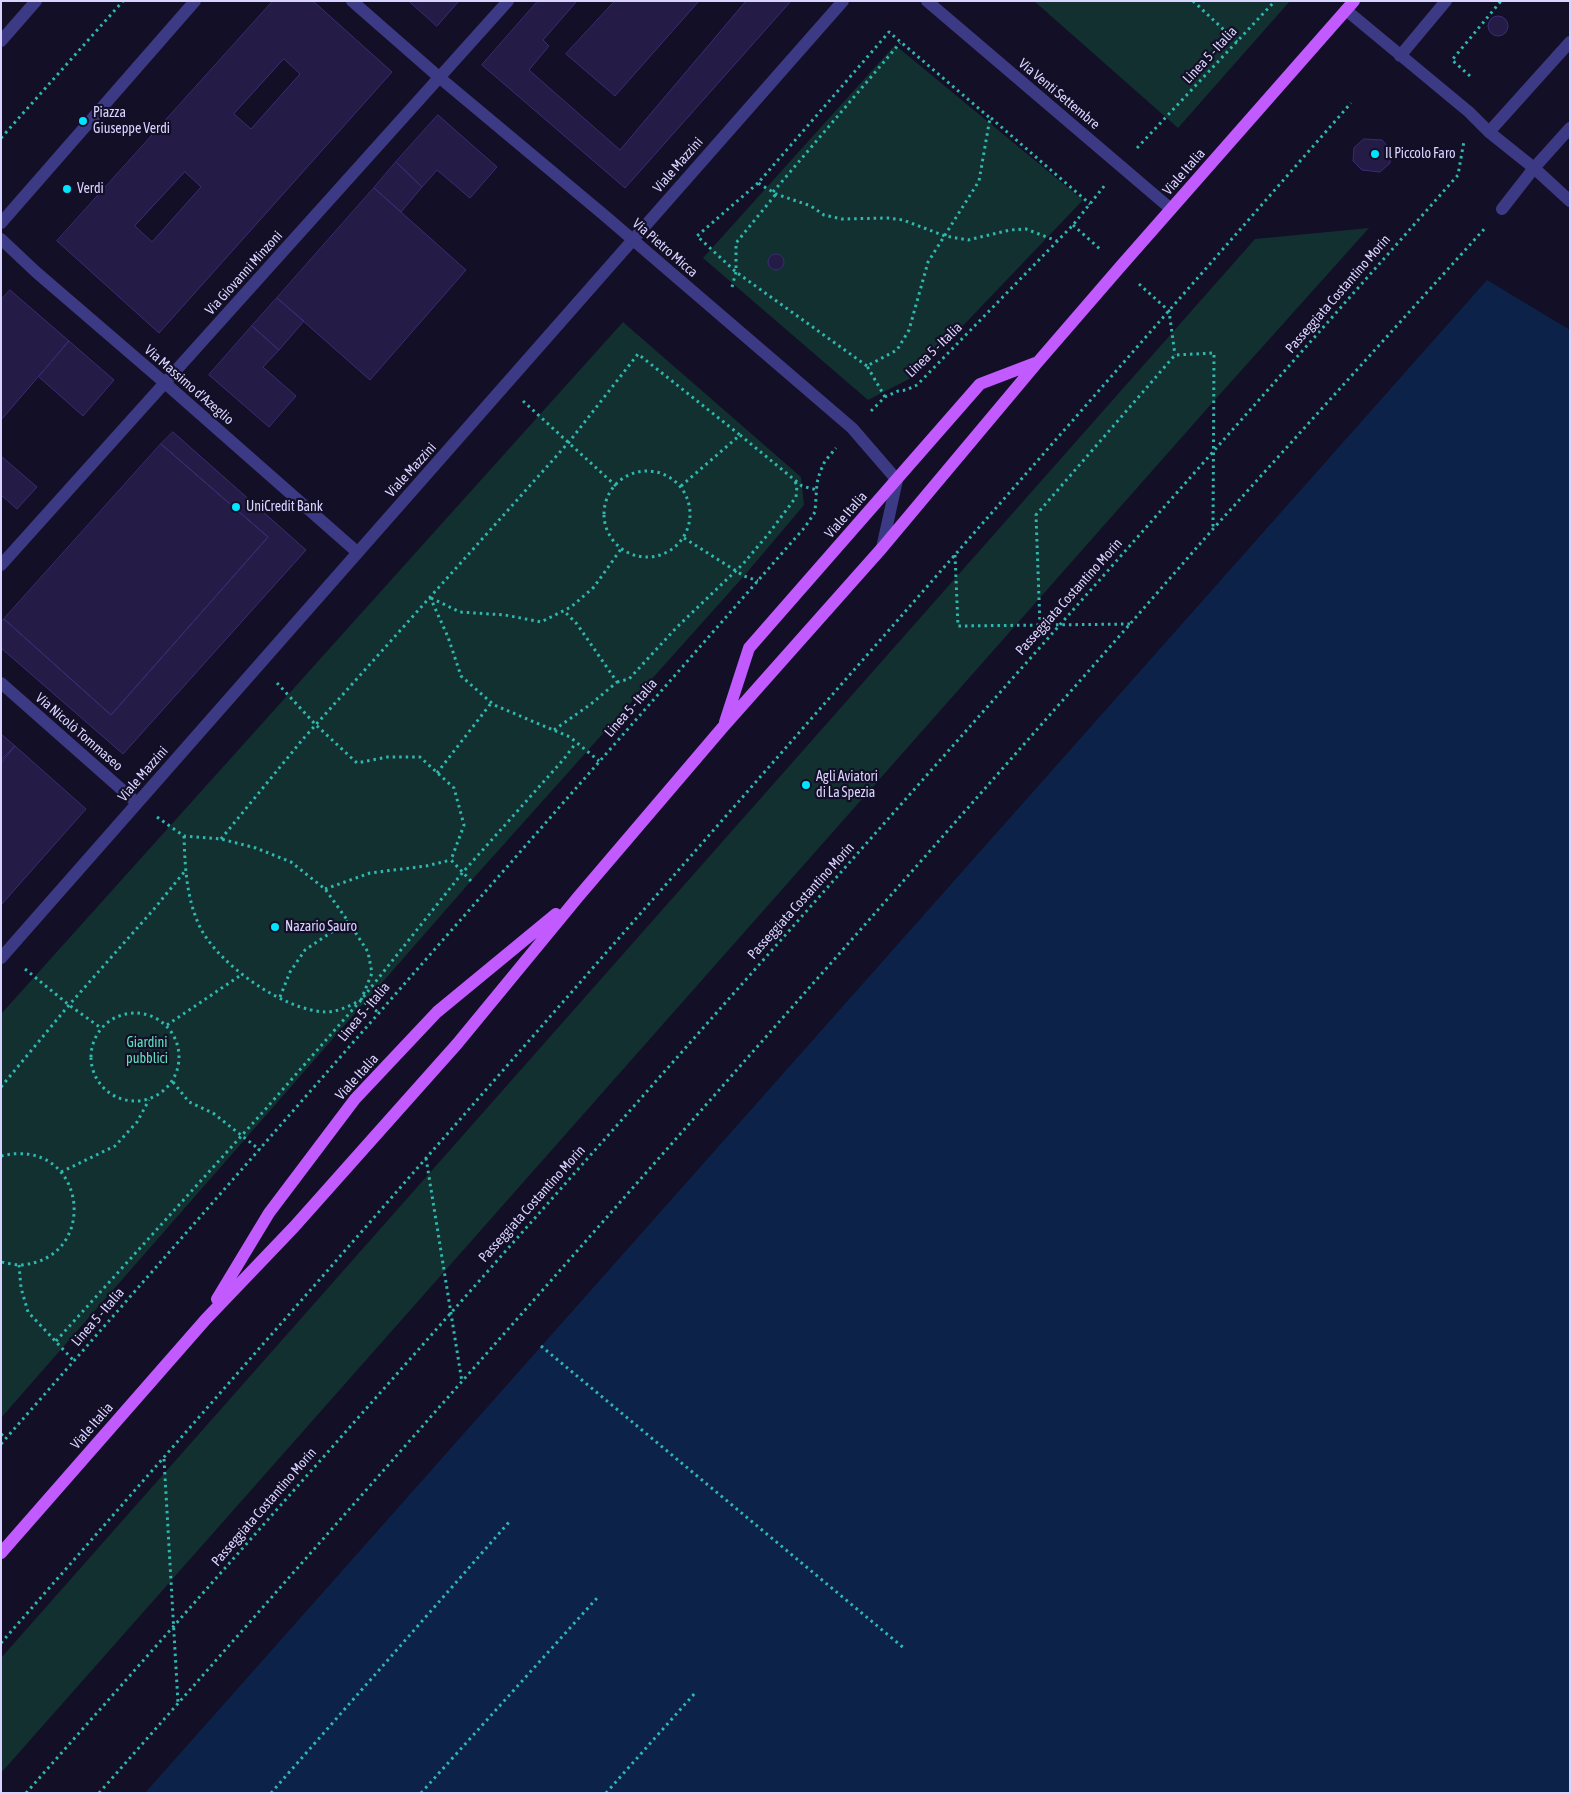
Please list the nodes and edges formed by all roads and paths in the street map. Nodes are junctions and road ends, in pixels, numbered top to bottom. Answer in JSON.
{"nodes":[{"id":1,"x":36,"y":1,"type":"edge"},
{"id":2,"x":123,"y":1,"type":"edge"},
{"id":3,"x":195,"y":1,"type":"edge"},
{"id":4,"x":352,"y":1,"type":"edge"},
{"id":5,"x":508,"y":1,"type":"edge"},
{"id":6,"x":843,"y":1,"type":"edge"},
{"id":7,"x":927,"y":1,"type":"edge"},
{"id":8,"x":1193,"y":1,"type":"edge"},
{"id":9,"x":1275,"y":1,"type":"edge"},
{"id":10,"x":1446,"y":1,"type":"edge"},
{"id":11,"x":1501,"y":1,"type":"edge"},
{"id":12,"x":1350,"y":6,"type":"edge"},
{"id":13,"x":1,"y":41,"type":"edge"},
{"id":14,"x":1237,"y":42,"type":"junction"},
{"id":15,"x":1570,"y":42,"type":"edge"},
{"id":16,"x":900,"y":43,"type":"junction"},
{"id":17,"x":1400,"y":56,"type":"junction"},
{"id":18,"x":440,"y":78,"type":"junction"},
{"id":19,"x":1351,"y":103,"type":"dead end"},
{"id":20,"x":1469,"y":112,"type":"junction"},
{"id":21,"x":990,"y":118,"type":"junction"},
{"id":22,"x":1570,"y":128,"type":"edge"},
{"id":23,"x":1489,"y":132,"type":"junction"},
{"id":24,"x":1,"y":138,"type":"edge"},
{"id":25,"x":1120,"y":166,"type":"junction"},
{"id":26,"x":1534,"y":168,"type":"junction"},
{"id":27,"x":758,"y":182,"type":"junction"},
{"id":28,"x":774,"y":193,"type":"junction"},
{"id":29,"x":1570,"y":201,"type":"edge"},
{"id":30,"x":1090,"y":204,"type":"junction"},
{"id":31,"x":1171,"y":209,"type":"junction"},
{"id":32,"x":1502,"y":209,"type":"joint"},
{"id":33,"x":1,"y":223,"type":"edge"},
{"id":34,"x":945,"y":236,"type":"junction"},
{"id":35,"x":1,"y":239,"type":"edge"},
{"id":36,"x":633,"y":240,"type":"junction"},
{"id":37,"x":1057,"y":241,"type":"junction"},
{"id":38,"x":736,"y":272,"type":"junction"},
{"id":39,"x":732,"y":287,"type":"dead end"},
{"id":40,"x":1169,"y":311,"type":"junction"},
{"id":41,"x":1175,"y":355,"type":"junction"},
{"id":42,"x":1037,"y":362,"type":"junction"},
{"id":43,"x":867,"y":366,"type":"junction"},
{"id":44,"x":165,"y":383,"type":"junction"},
{"id":45,"x":506,"y":385,"type":"junction"},
{"id":46,"x":885,"y":397,"type":"junction"},
{"id":47,"x":852,"y":428,"type":"junction"},
{"id":48,"x":740,"y":434,"type":"junction"},
{"id":49,"x":569,"y":442,"type":"junction"},
{"id":50,"x":1213,"y":452,"type":"junction"},
{"id":51,"x":794,"y":479,"type":"junction"},
{"id":52,"x":897,"y":480,"type":"junction"},
{"id":53,"x":616,"y":486,"type":"junction"},
{"id":54,"x":681,"y":486,"type":"junction"},
{"id":55,"x":817,"y":490,"type":"junction"},
{"id":56,"x":1213,"y":528,"type":"junction"},
{"id":57,"x":684,"y":538,"type":"junction"},
{"id":58,"x":882,"y":548,"type":"junction"},
{"id":59,"x":621,"y":549,"type":"junction"},
{"id":60,"x":357,"y":552,"type":"junction"},
{"id":61,"x":955,"y":555,"type":"junction"},
{"id":62,"x":1,"y":566,"type":"edge"},
{"id":63,"x":735,"y":570,"type":"junction"},
{"id":64,"x":758,"y":581,"type":"junction"},
{"id":65,"x":430,"y":598,"type":"junction"},
{"id":66,"x":564,"y":611,"type":"junction"},
{"id":67,"x":1130,"y":624,"type":"junction"},
{"id":68,"x":1040,"y":626,"type":"junction"},
{"id":69,"x":1059,"y":626,"type":"junction"},
{"id":70,"x":259,"y":664,"type":"junction"},
{"id":71,"x":617,"y":682,"type":"junction"},
{"id":72,"x":1,"y":683,"type":"edge"},
{"id":73,"x":492,"y":702,"type":"junction"},
{"id":74,"x":316,"y":725,"type":"junction"},
{"id":75,"x":723,"y":728,"type":"junction"},
{"id":76,"x":554,"y":730,"type":"junction"},
{"id":77,"x":576,"y":743,"type":"junction"},
{"id":78,"x":599,"y":761,"type":"junction"},
{"id":79,"x":437,"y":773,"type":"junction"},
{"id":80,"x":137,"y":803,"type":"junction"},
{"id":81,"x":184,"y":836,"type":"junction"},
{"id":82,"x":221,"y":838,"type":"junction"},
{"id":83,"x":451,"y":860,"type":"junction"},
{"id":84,"x":186,"y":870,"type":"junction"},
{"id":85,"x":463,"y":872,"type":"junction"},
{"id":86,"x":471,"y":881,"type":"dead end"},
{"id":87,"x":325,"y":889,"type":"junction"},
{"id":88,"x":578,"y":896,"type":"junction"},
{"id":89,"x":348,"y":921,"type":"junction"},
{"id":90,"x":3,"y":956,"type":"edge"},
{"id":91,"x":241,"y":975,"type":"junction"},
{"id":92,"x":280,"y":997,"type":"junction"},
{"id":93,"x":361,"y":1000,"type":"junction"},
{"id":94,"x":69,"y":1005,"type":"junction"},
{"id":95,"x":378,"y":1012,"type":"junction"},
{"id":96,"x":167,"y":1025,"type":"junction"},
{"id":97,"x":102,"y":1028,"type":"junction"},
{"id":98,"x":173,"y":1082,"type":"junction"},
{"id":99,"x":1,"y":1087,"type":"edge"},
{"id":100,"x":148,"y":1100,"type":"junction"},
{"id":101,"x":240,"y":1135,"type":"junction"},
{"id":102,"x":260,"y":1150,"type":"junction"},
{"id":103,"x":1,"y":1156,"type":"edge"},
{"id":104,"x":426,"y":1158,"type":"junction"},
{"id":105,"x":62,"y":1172,"type":"junction"},
{"id":106,"x":1,"y":1262,"type":"edge"},
{"id":107,"x":19,"y":1265,"type":"junction"},
{"id":108,"x":451,"y":1313,"type":"junction"},
{"id":109,"x":206,"y":1319,"type":"junction"},
{"id":110,"x":56,"y":1341,"type":"junction"},
{"id":111,"x":541,"y":1346,"type":"dead end"},
{"id":112,"x":74,"y":1361,"type":"junction"},
{"id":113,"x":462,"y":1383,"type":"junction"},
{"id":114,"x":1,"y":1434,"type":"edge"},
{"id":115,"x":6,"y":1438,"type":"junction"},
{"id":116,"x":1,"y":1444,"type":"edge"},
{"id":117,"x":164,"y":1458,"type":"junction"},
{"id":118,"x":510,"y":1521,"type":"dead end"},
{"id":119,"x":1,"y":1553,"type":"edge"},
{"id":120,"x":597,"y":1598,"type":"dead end"},
{"id":121,"x":174,"y":1626,"type":"junction"},
{"id":122,"x":1,"y":1643,"type":"edge"},
{"id":123,"x":905,"y":1649,"type":"dead end"},
{"id":124,"x":695,"y":1693,"type":"dead end"},
{"id":125,"x":178,"y":1703,"type":"junction"},
{"id":126,"x":26,"y":1793,"type":"edge"},
{"id":127,"x":99,"y":1793,"type":"edge"},
{"id":128,"x":271,"y":1793,"type":"edge"},
{"id":129,"x":421,"y":1793,"type":"edge"},
{"id":130,"x":606,"y":1793,"type":"edge"}],
"edges":[{"from":1,"to":13,"type":"street"},
{"from":2,"to":24,"type":"path"},
{"from":3,"to":33,"type":"street"},
{"from":4,"to":18,"type":"street","name":"Via Pietro Micca"},
{"from":5,"to":18,"type":"street","name":"Via Giovanni Minzoni"},
{"from":6,"to":36,"type":"street","name":"Viale Mazzini"},
{"from":7,"to":25,"type":"street","name":"Via Venti Settembre"},
{"from":8,"to":14,"type":"path"},
{"from":9,"to":14,"type":"path","name":"Linea 5 - Italia"},
{"from":10,"to":17,"type":"street"},
{"from":11,"to":20,"type":"path","name":"Passeggiata Costantino Morin"},
{"from":12,"to":17,"type":"street"},
{"from":12,"to":31,"type":"main road","name":"Viale Italia"},
{"from":14,"to":25,"type":"path","name":"Linea 5 - Italia"},
{"from":15,"to":23,"type":"street"},
{"from":16,"to":21,"type":"path"},
{"from":16,"to":27,"type":"path"},
{"from":16,"to":28,"type":"path"},
{"from":17,"to":20,"type":"street"},
{"from":18,"to":36,"type":"street","name":"Via Pietro Micca"},
{"from":18,"to":44,"type":"street","name":"Via Giovanni Minzoni"},
{"from":19,"to":40,"type":"path"},
{"from":20,"to":23,"type":"street"},
{"from":20,"to":50,"type":"path","name":"Passeggiata Costantino Morin"},
{"from":21,"to":30,"type":"path"},
{"from":21,"to":34,"type":"path"},
{"from":22,"to":26,"type":"street"},
{"from":23,"to":26,"type":"street"},
{"from":25,"to":30,"type":"path","name":"Linea 5 - Italia"},
{"from":25,"to":31,"type":"street","name":"Via Venti Settembre"},
{"from":26,"to":29,"type":"street"},
{"from":26,"to":32,"type":"street"},
{"from":27,"to":28,"type":"path"},
{"from":27,"to":38,"type":"path"},
{"from":28,"to":34,"type":"path"},
{"from":28,"to":38,"type":"path"},
{"from":30,"to":37,"type":"path","name":"Linea 5 - Italia"},
{"from":31,"to":42,"type":"main road","name":"Viale Italia"},
{"from":32,"to":56,"type":"path"},
{"from":34,"to":37,"type":"path"},
{"from":34,"to":43,"type":"path"},
{"from":35,"to":44,"type":"street","name":"Via Massimo d'Azeglio"},
{"from":36,"to":45,"type":"street","name":"Viale Mazzini"},
{"from":36,"to":47,"type":"street","name":"Via Pietro Micca"},
{"from":37,"to":46,"type":"path","name":"Linea 5 - Italia"},
{"from":38,"to":39,"type":"path"},
{"from":38,"to":43,"type":"path"},
{"from":40,"to":41,"type":"path"},
{"from":40,"to":61,"type":"path"},
{"from":41,"to":50,"type":"path"},
{"from":41,"to":68,"type":"path"},
{"from":42,"to":52,"type":"main road","name":"Viale Italia"},
{"from":42,"to":58,"type":"main road","name":"Viale Italia"},
{"from":43,"to":46,"type":"path"},
{"from":44,"to":60,"type":"street","name":"Via Massimo d'Azeglio"},
{"from":44,"to":62,"type":"street","name":"Via Giovanni Minzoni"},
{"from":45,"to":49,"type":"path"},
{"from":45,"to":60,"type":"street","name":"Viale Mazzini"},
{"from":46,"to":47,"type":"path","name":"Linea 5 - Italia"},
{"from":47,"to":52,"type":"street","name":"Via Pietro Micca"},
{"from":47,"to":55,"type":"path","name":"Linea 5 - Italia"},
{"from":48,"to":49,"type":"path"},
{"from":48,"to":51,"type":"path"},
{"from":48,"to":54,"type":"path"},
{"from":49,"to":53,"type":"path"},
{"from":49,"to":65,"type":"path"},
{"from":50,"to":56,"type":"path"},
{"from":50,"to":69,"type":"path","name":"Passeggiata Costantino Morin"},
{"from":51,"to":55,"type":"path"},
{"from":51,"to":63,"type":"path"},
{"from":52,"to":58,"type":"street"},
{"from":52,"to":75,"type":"main road","name":"Viale Italia"},
{"from":53,"to":54,"type":"path"},
{"from":53,"to":59,"type":"path"},
{"from":54,"to":57,"type":"path"},
{"from":55,"to":64,"type":"path","name":"Linea 5 - Italia"},
{"from":56,"to":67,"type":"path"},
{"from":57,"to":59,"type":"path"},
{"from":57,"to":63,"type":"path"},
{"from":58,"to":75,"type":"main road","name":"Viale Italia"},
{"from":59,"to":66,"type":"path"},
{"from":60,"to":70,"type":"street","name":"Viale Mazzini"},
{"from":61,"to":68,"type":"path"},
{"from":61,"to":104,"type":"path"},
{"from":63,"to":64,"type":"path"},
{"from":63,"to":71,"type":"path"},
{"from":64,"to":78,"type":"path","name":"Linea 5 - Italia"},
{"from":65,"to":66,"type":"path"},
{"from":65,"to":73,"type":"path"},
{"from":65,"to":74,"type":"path"},
{"from":66,"to":71,"type":"path"},
{"from":67,"to":69,"type":"path"},
{"from":67,"to":113,"type":"path"},
{"from":68,"to":69,"type":"path"},
{"from":69,"to":108,"type":"path","name":"Passeggiata Costantino Morin"},
{"from":70,"to":74,"type":"path"},
{"from":70,"to":80,"type":"street","name":"Viale Mazzini"},
{"from":71,"to":76,"type":"path"},
{"from":72,"to":80,"type":"street","name":"Via Nicolò Tommaseo"},
{"from":73,"to":76,"type":"path"},
{"from":73,"to":79,"type":"path"},
{"from":74,"to":79,"type":"path"},
{"from":74,"to":82,"type":"path"},
{"from":75,"to":88,"type":"main road","name":"Viale Italia"},
{"from":76,"to":77,"type":"path"},
{"from":77,"to":78,"type":"path"},
{"from":77,"to":85,"type":"path"},
{"from":78,"to":95,"type":"path","name":"Linea 5 - Italia"},
{"from":79,"to":83,"type":"path"},
{"from":80,"to":81,"type":"path"},
{"from":80,"to":90,"type":"street","name":"Viale Mazzini"},
{"from":81,"to":82,"type":"path"},
{"from":81,"to":84,"type":"path"},
{"from":82,"to":87,"type":"path"},
{"from":83,"to":85,"type":"path"},
{"from":83,"to":87,"type":"path"},
{"from":84,"to":91,"type":"path"},
{"from":84,"to":94,"type":"path"},
{"from":85,"to":86,"type":"path"},
{"from":85,"to":93,"type":"path"},
{"from":87,"to":89,"type":"path"},
{"from":88,"to":109,"type":"main road","name":"Viale Italia"},
{"from":88,"to":109,"type":"main road","name":"Viale Italia"},
{"from":89,"to":92,"type":"path"},
{"from":89,"to":93,"type":"path"},
{"from":90,"to":94,"type":"path"},
{"from":91,"to":92,"type":"path"},
{"from":91,"to":96,"type":"path"},
{"from":92,"to":93,"type":"path"},
{"from":93,"to":95,"type":"path"},
{"from":93,"to":101,"type":"path"},
{"from":94,"to":97,"type":"path"},
{"from":94,"to":99,"type":"path"},
{"from":95,"to":102,"type":"path","name":"Linea 5 - Italia"},
{"from":96,"to":97,"type":"path"},
{"from":96,"to":98,"type":"path"},
{"from":97,"to":100,"type":"path"},
{"from":98,"to":100,"type":"path"},
{"from":98,"to":101,"type":"path"},
{"from":100,"to":105,"type":"path"},
{"from":101,"to":102,"type":"path"},
{"from":101,"to":110,"type":"path"},
{"from":102,"to":112,"type":"path","name":"Linea 5 - Italia"},
{"from":103,"to":105,"type":"path"},
{"from":104,"to":108,"type":"path"},
{"from":104,"to":117,"type":"path"},
{"from":105,"to":107,"type":"path"},
{"from":106,"to":107,"type":"path"},
{"from":107,"to":110,"type":"path"},
{"from":108,"to":113,"type":"path"},
{"from":108,"to":121,"type":"path","name":"Passeggiata Costantino Morin"},
{"from":109,"to":119,"type":"main road","name":"Viale Italia"},
{"from":110,"to":112,"type":"path"},
{"from":111,"to":123,"type":"path"},
{"from":112,"to":115,"type":"path","name":"Linea 5 - Italia"},
{"from":113,"to":125,"type":"path"},
{"from":114,"to":115,"type":"path"},
{"from":115,"to":116,"type":"path","name":"Linea 5 - Italia"},
{"from":117,"to":121,"type":"path"},
{"from":117,"to":122,"type":"path"},
{"from":118,"to":128,"type":"path"},
{"from":120,"to":129,"type":"path"},
{"from":121,"to":125,"type":"path"},
{"from":121,"to":126,"type":"path","name":"Passeggiata Costantino Morin"},
{"from":124,"to":130,"type":"path"},
{"from":125,"to":127,"type":"path"}]}
